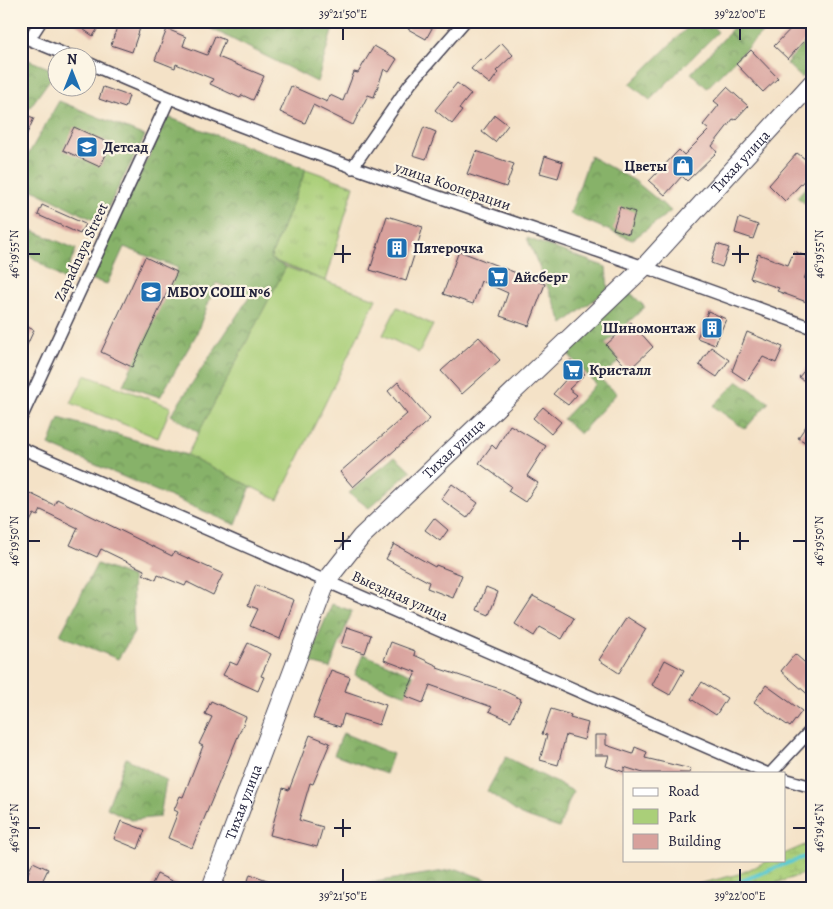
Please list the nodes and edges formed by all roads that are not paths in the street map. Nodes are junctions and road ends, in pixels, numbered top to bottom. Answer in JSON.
{"nodes":[{"id":1,"x":41,"y":21,"type":"edge"},
{"id":2,"x":465,"y":21,"type":"edge"},
{"id":3,"x":26,"y":37,"type":"edge"},
{"id":4,"x":51,"y":48,"type":"edge"},
{"id":5,"x":98,"y":68,"type":"edge"},
{"id":6,"x":812,"y":83,"type":"edge"},
{"id":7,"x":169,"y":99,"type":"junction"},
{"id":8,"x":352,"y":168,"type":"junction"},
{"id":9,"x":644,"y":267,"type":"junction"},
{"id":10,"x":812,"y":328,"type":"edge"},
{"id":11,"x":21,"y":418,"type":"edge"},
{"id":12,"x":21,"y":448,"type":"edge"},
{"id":13,"x":326,"y":580,"type":"junction"},
{"id":14,"x":812,"y":729,"type":"edge"},
{"id":15,"x":764,"y":772,"type":"edge"},
{"id":16,"x":772,"y":772,"type":"edge"},
{"id":17,"x":786,"y":780,"type":"edge"},
{"id":18,"x":812,"y":787,"type":"edge"},
{"id":19,"x":210,"y":888,"type":"edge"}],
"edges":[{"from":1,"to":3,"type":"street"},
{"from":2,"to":8,"type":"street"},
{"from":3,"to":4,"type":"street"},
{"from":5,"to":7,"type":"street","name":"улица Кооперации"},
{"from":6,"to":9,"type":"main road","name":"Тихая улица"},
{"from":7,"to":8,"type":"street","name":"улица Кооперации"},
{"from":7,"to":11,"type":"street","name":"Zapadnaya Street"},
{"from":8,"to":9,"type":"street","name":"улица Кооперации"},
{"from":9,"to":10,"type":"street","name":"улица Кооперации"},
{"from":9,"to":13,"type":"main road","name":"Тихая улица"},
{"from":12,"to":13,"type":"street","name":"Выездная улица"},
{"from":13,"to":15,"type":"street","name":"Выездная улица"},
{"from":13,"to":19,"type":"main road","name":"Тихая улица"},
{"from":14,"to":16,"type":"street"},
{"from":17,"to":18,"type":"street"}]}
